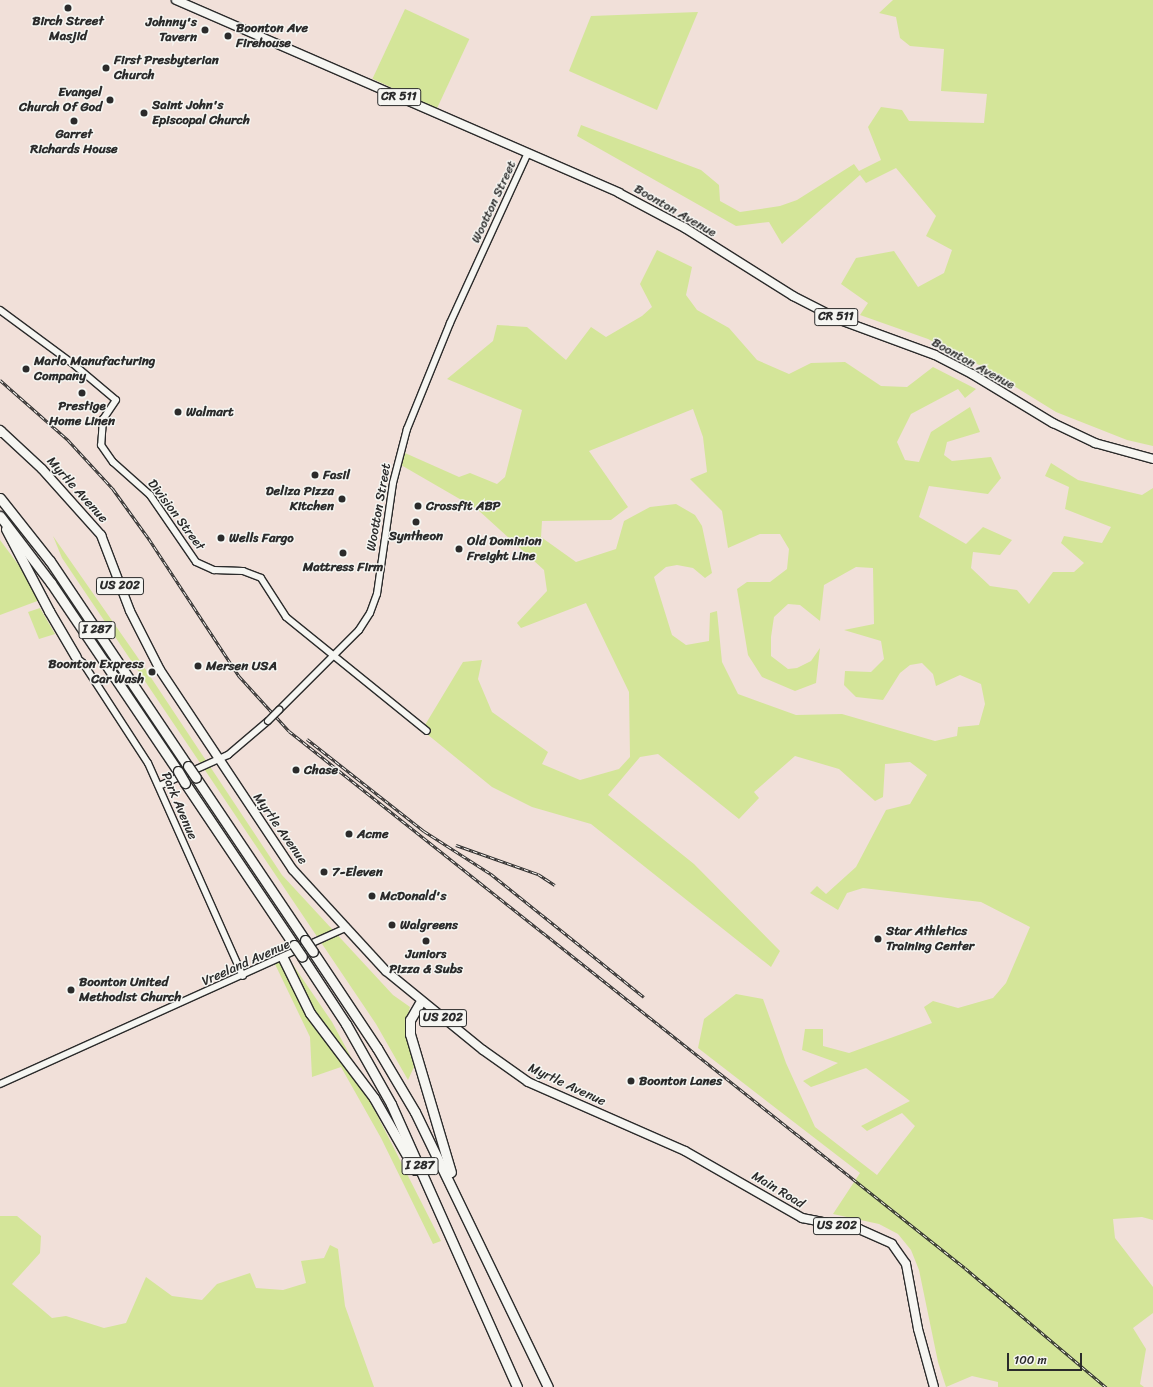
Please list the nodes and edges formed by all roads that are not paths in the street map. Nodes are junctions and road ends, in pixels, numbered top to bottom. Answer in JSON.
{"nodes":[{"id":1,"x":176,"y":0,"type":"edge"},
{"id":2,"x":528,"y":153,"type":"junction"},
{"id":3,"x":0,"y":310,"type":"edge"},
{"id":4,"x":0,"y":431,"type":"edge"},
{"id":5,"x":1153,"y":459,"type":"edge"},
{"id":6,"x":0,"y":498,"type":"edge"},
{"id":7,"x":1,"y":517,"type":"edge"},
{"id":8,"x":334,"y":654,"type":"junction"},
{"id":9,"x":76,"y":657,"type":"joint"},
{"id":10,"x":427,"y":731,"type":"dead end"},
{"id":11,"x":219,"y":760,"type":"junction"},
{"id":12,"x":159,"y":786,"type":"junction"},
{"id":13,"x":346,"y":928,"type":"junction"},
{"id":14,"x":283,"y":958,"type":"junction"},
{"id":15,"x":243,"y":976,"type":"junction"},
{"id":16,"x":421,"y":1001,"type":"junction"},
{"id":17,"x":0,"y":1084,"type":"edge"},
{"id":18,"x":651,"y":1135,"type":"joint"},
{"id":19,"x":454,"y":1245,"type":"junction"},
{"id":20,"x":490,"y":1266,"type":"junction"},
{"id":21,"x":517,"y":1387,"type":"edge"},
{"id":22,"x":548,"y":1387,"type":"edge"},
{"id":23,"x":934,"y":1387,"type":"edge"}],
"edges":[{"from":1,"to":2,"type":"main road","name":"Boonton Avenue","number":"CR 511"},
{"from":2,"to":5,"type":"main road","name":"Boonton Avenue","number":"CR 511"},
{"from":2,"to":8,"type":"street","name":"Wootton Street"},
{"from":3,"to":8,"type":"street","name":"Division Street"},
{"from":4,"to":11,"type":"main road","name":"Myrtle Avenue","number":"US 202"},
{"from":6,"to":20,"type":"highway","number":"I 287","bridge":true},
{"from":7,"to":9,"type":"highway"},
{"from":7,"to":19,"type":"highway","number":"I 287","bridge":true},
{"from":8,"to":10,"type":"street","name":"Division Street"},
{"from":8,"to":11,"type":"street","name":"Wootton Street","bridge":true},
{"from":9,"to":12,"type":"street","name":"Park Avenue"},
{"from":11,"to":12,"type":"street","name":"Wootton Street"},
{"from":11,"to":13,"type":"main road","name":"Myrtle Avenue","number":"US 202"},
{"from":12,"to":15,"type":"street","name":"Park Avenue"},
{"from":13,"to":14,"type":"street","name":"Vreeland Avenue"},
{"from":13,"to":16,"type":"main road","name":"Myrtle Avenue","number":"US 202"},
{"from":14,"to":15,"type":"street","name":"Vreeland Avenue"},
{"from":14,"to":19,"type":"highway"},
{"from":15,"to":17,"type":"street","name":"Vreeland Avenue"},
{"from":16,"to":18,"type":"main road","name":"Myrtle Avenue","number":"US 202"},
{"from":16,"to":20,"type":"highway"},
{"from":18,"to":23,"type":"main road","name":"Main Road","number":"US 202"},
{"from":19,"to":21,"type":"highway","number":"I 287"},
{"from":20,"to":22,"type":"highway","number":"I 287"}]}
